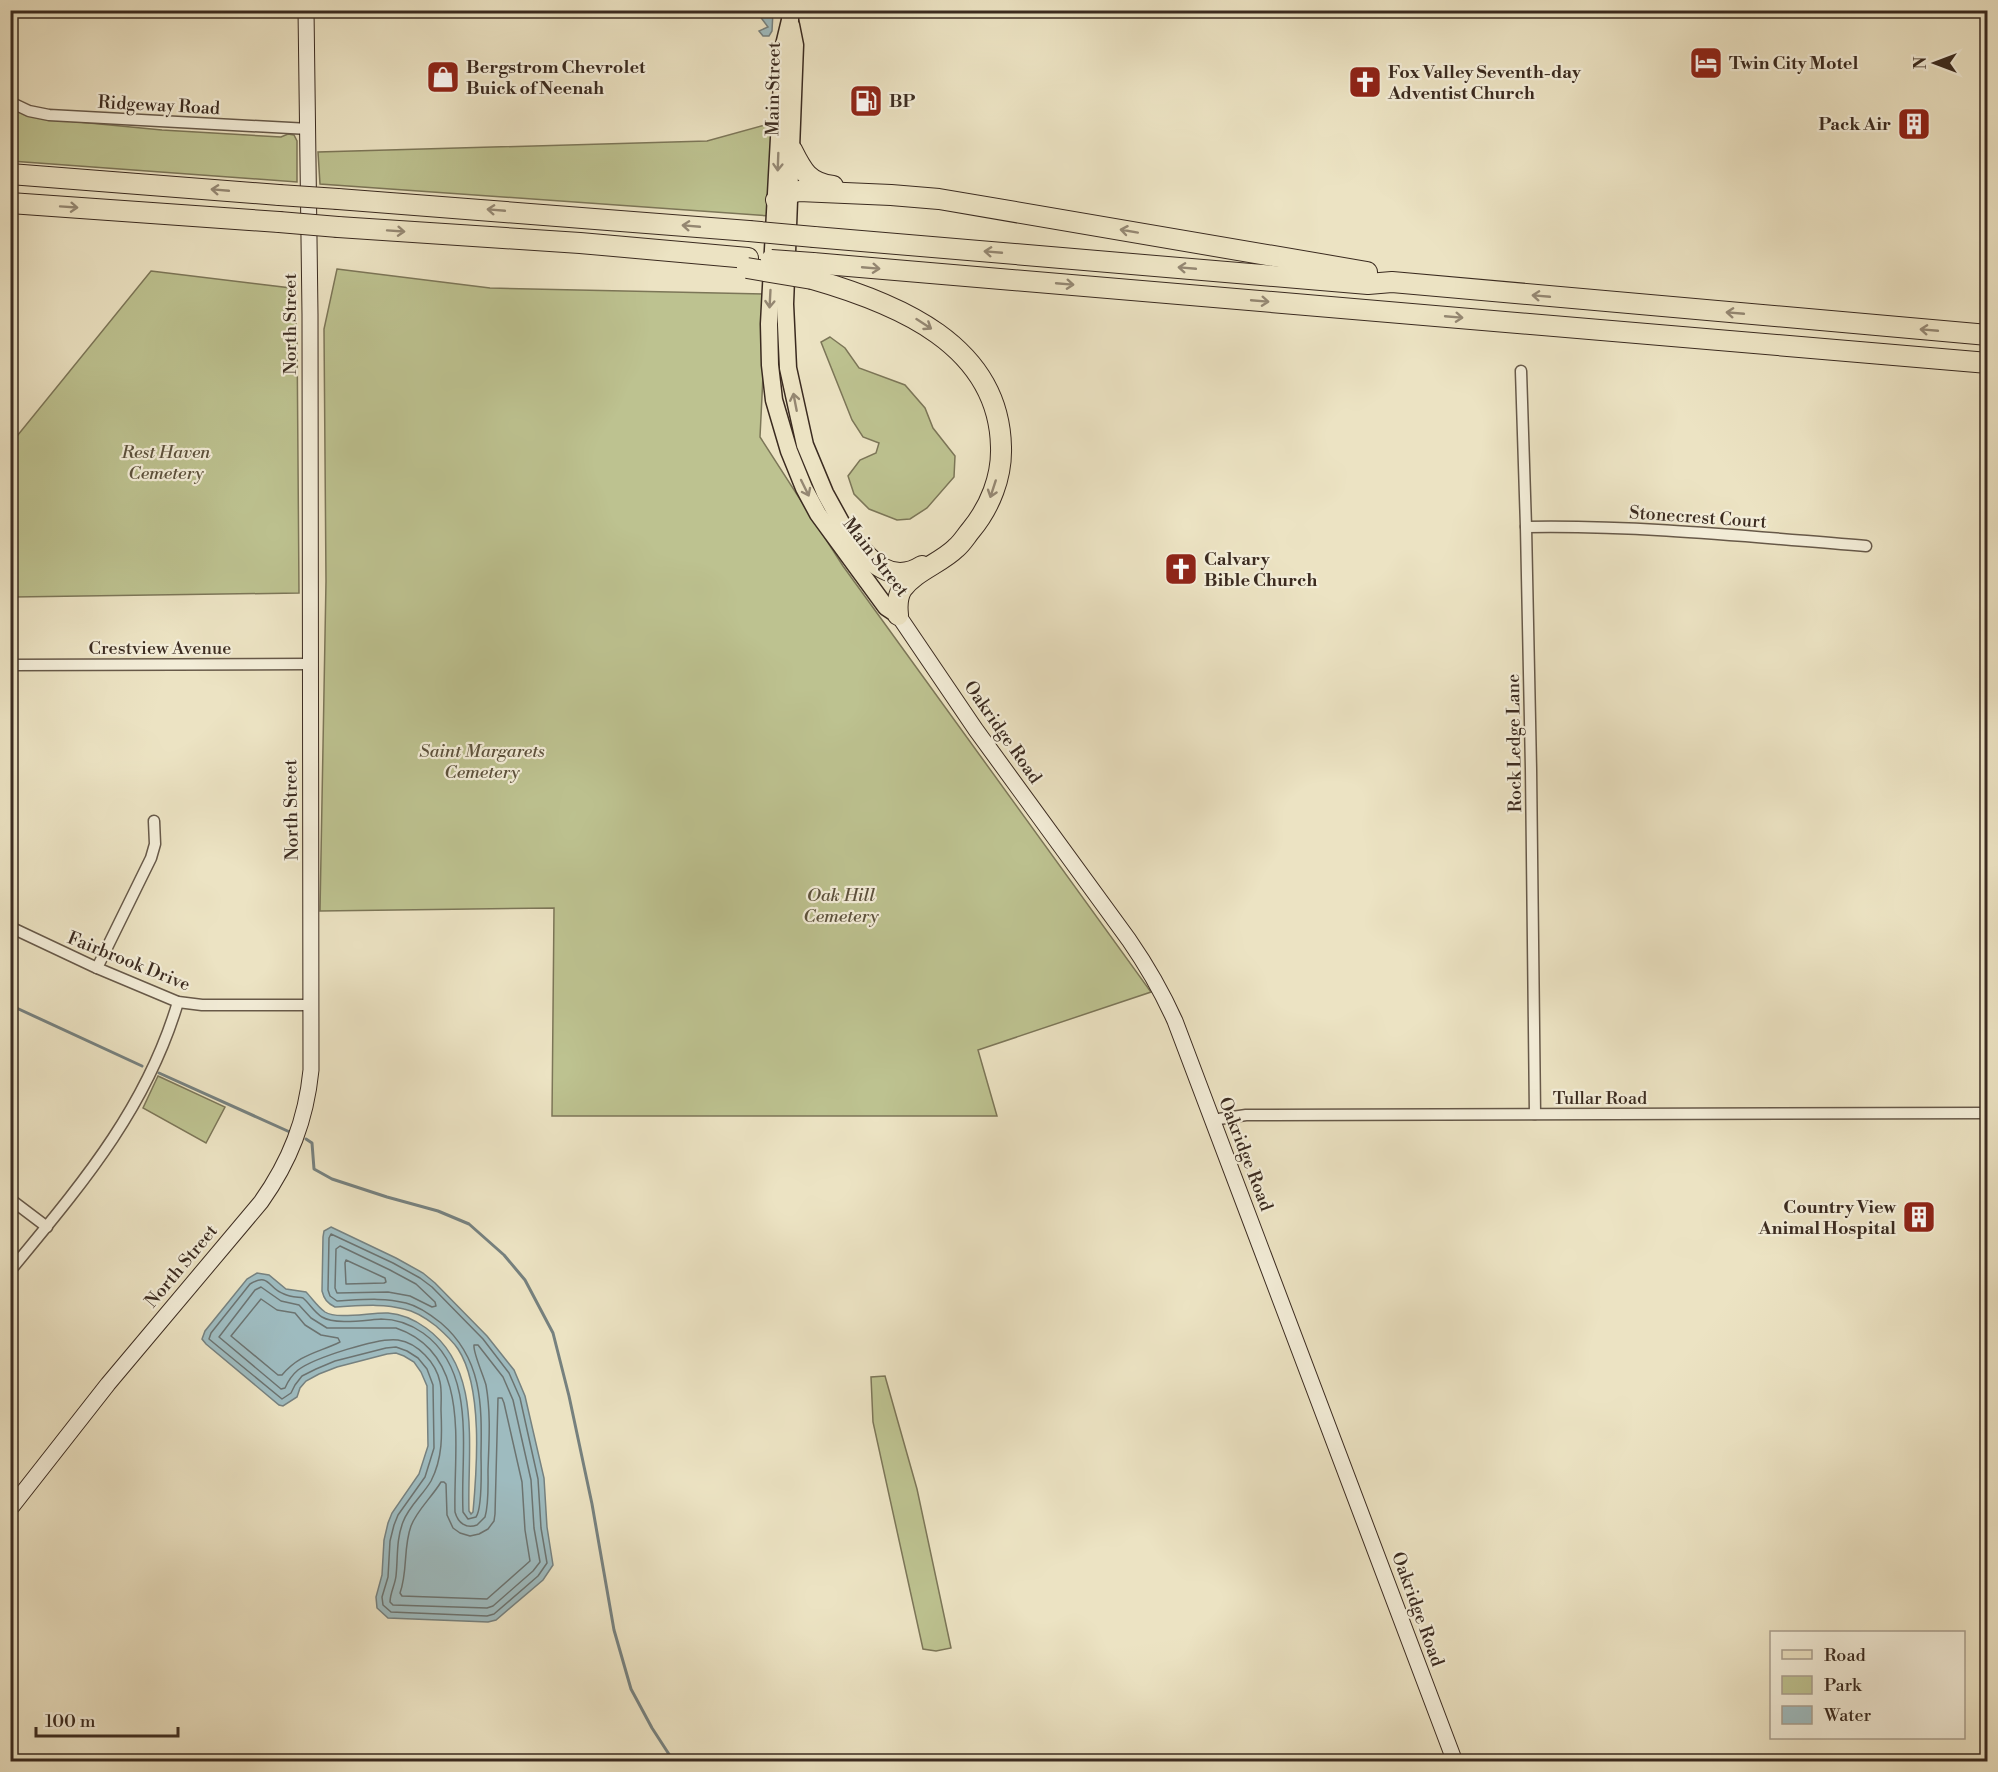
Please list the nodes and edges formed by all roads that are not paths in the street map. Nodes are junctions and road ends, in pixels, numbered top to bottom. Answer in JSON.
{"nodes":[{"id":1,"x":306,"y":10,"type":"edge"},
{"id":2,"x":790,"y":15,"type":"edge"},
{"id":3,"x":10,"y":102,"type":"edge"},
{"id":4,"x":309,"y":129,"type":"junction"},
{"id":5,"x":792,"y":150,"type":"junction"},
{"id":6,"x":10,"y":174,"type":"edge"},
{"id":7,"x":783,"y":196,"type":"junction"},
{"id":8,"x":939,"y":199,"type":"junction"},
{"id":9,"x":10,"y":203,"type":"edge"},
{"id":10,"x":812,"y":271,"type":"junction"},
{"id":11,"x":1392,"y":282,"type":"junction"},
{"id":12,"x":1988,"y":335,"type":"edge"},
{"id":13,"x":1988,"y":363,"type":"edge"},
{"id":14,"x":1521,"y":371,"type":"dead end"},
{"id":15,"x":1526,"y":528,"type":"junction"},
{"id":16,"x":847,"y":534,"type":"junction"},
{"id":17,"x":962,"y":540,"type":"junction"},
{"id":18,"x":1866,"y":546,"type":"dead end"},
{"id":19,"x":898,"y":615,"type":"junction"},
{"id":20,"x":310,"y":664,"type":"junction"},
{"id":21,"x":10,"y":665,"type":"edge"},
{"id":22,"x":154,"y":822,"type":"dead end"},
{"id":23,"x":10,"y":927,"type":"edge"},
{"id":24,"x":97,"y":968,"type":"junction"},
{"id":25,"x":178,"y":1002,"type":"junction"},
{"id":26,"x":311,"y":1005,"type":"junction"},
{"id":27,"x":1988,"y":1113,"type":"edge"},
{"id":28,"x":1535,"y":1114,"type":"junction"},
{"id":29,"x":1212,"y":1120,"type":"junction"},
{"id":30,"x":10,"y":1199,"type":"edge"},
{"id":31,"x":47,"y":1227,"type":"junction"},
{"id":32,"x":10,"y":1271,"type":"edge"},
{"id":33,"x":10,"y":1509,"type":"edge"},
{"id":34,"x":1455,"y":1761,"type":"edge"}],
"edges":[{"from":1,"to":4,"type":"street","name":"North Street"},
{"from":2,"to":5,"type":"main road","name":"Main Street"},
{"from":2,"to":7,"type":"main road","name":"Main Street","one_way":true},
{"from":3,"to":4,"type":"street","name":"Ridgeway Road"},
{"from":4,"to":20,"type":"street","name":"North Street"},
{"from":5,"to":7,"type":"main road","name":"Main Street"},
{"from":5,"to":8,"type":"highway"},
{"from":11,"to":6,"type":"highway","one_way":true,"bridge":true},
{"from":7,"to":8,"type":"highway"},
{"from":16,"to":7,"type":"main road","name":"Main Street","one_way":true},
{"from":7,"to":19,"type":"main road","name":"Main Street","one_way":true},
{"from":11,"to":8,"type":"highway","one_way":true},
{"from":9,"to":10,"type":"highway","one_way":true,"bridge":true},
{"from":10,"to":13,"type":"highway","one_way":true},
{"from":10,"to":17,"type":"highway","one_way":true},
{"from":12,"to":11,"type":"highway","one_way":true},
{"from":14,"to":15,"type":"street","name":"Rock Ledge Lane"},
{"from":15,"to":18,"type":"street","name":"Stonecrest Court"},
{"from":15,"to":28,"type":"street","name":"Rock Ledge Lane"},
{"from":16,"to":17,"type":"highway"},
{"from":16,"to":19,"type":"main road","name":"Main Street"},
{"from":17,"to":19,"type":"highway"},
{"from":19,"to":29,"type":"street","name":"Oakridge Road"},
{"from":20,"to":21,"type":"street","name":"Crestview Avenue"},
{"from":20,"to":26,"type":"street","name":"North Street"},
{"from":22,"to":24,"type":"street"},
{"from":23,"to":24,"type":"street","name":"Fairbrook Drive"},
{"from":24,"to":25,"type":"street","name":"Fairbrook Drive"},
{"from":25,"to":26,"type":"street","name":"Fairbrook Drive"},
{"from":25,"to":31,"type":"street"},
{"from":26,"to":33,"type":"street","name":"North Street"},
{"from":27,"to":28,"type":"street","name":"Tullar Road"},
{"from":28,"to":29,"type":"street","name":"Tullar Road"},
{"from":29,"to":34,"type":"street","name":"Oakridge Road"},
{"from":30,"to":31,"type":"street"},
{"from":31,"to":32,"type":"street"}]}
